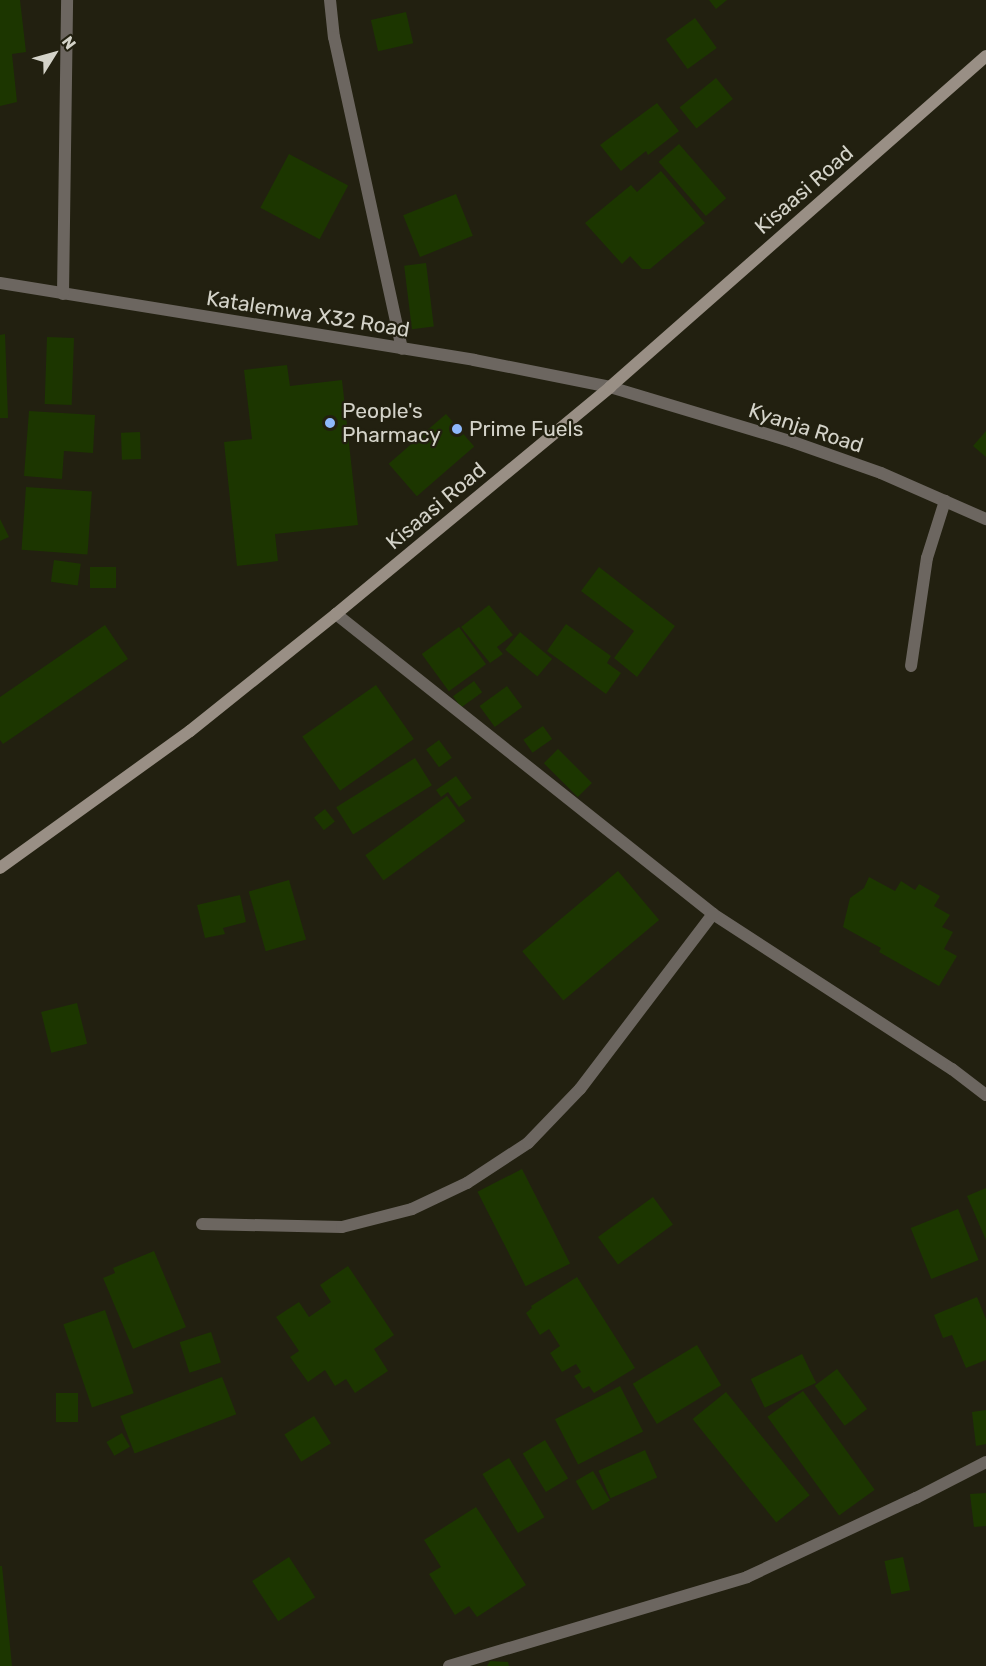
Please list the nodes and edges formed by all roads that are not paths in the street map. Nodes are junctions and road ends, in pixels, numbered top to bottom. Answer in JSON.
{"nodes":[{"id":1,"x":67,"y":0,"type":"edge"},
{"id":2,"x":330,"y":0,"type":"edge"},
{"id":3,"x":986,"y":56,"type":"edge"},
{"id":4,"x":0,"y":283,"type":"edge"},
{"id":5,"x":63,"y":294,"type":"junction"},
{"id":6,"x":402,"y":349,"type":"junction"},
{"id":7,"x":610,"y":387,"type":"junction"},
{"id":8,"x":945,"y":501,"type":"junction"},
{"id":9,"x":986,"y":519,"type":"edge"},
{"id":10,"x":336,"y":614,"type":"junction"},
{"id":11,"x":910,"y":666,"type":"dead end"},
{"id":12,"x":0,"y":868,"type":"edge"},
{"id":13,"x":713,"y":914,"type":"junction"},
{"id":14,"x":986,"y":1095,"type":"edge"},
{"id":15,"x":202,"y":1224,"type":"dead end"},
{"id":16,"x":986,"y":1462,"type":"edge"},
{"id":17,"x":449,"y":1666,"type":"edge"}],
"edges":[{"from":1,"to":5,"type":"street"},
{"from":2,"to":6,"type":"street"},
{"from":3,"to":7,"type":"main road","name":"Kisaasi Road"},
{"from":4,"to":5,"type":"street","name":"Katalemwa X32 Road"},
{"from":5,"to":6,"type":"street","name":"Katalemwa X32 Road"},
{"from":6,"to":7,"type":"street","name":"Katalemwa X32 Road"},
{"from":7,"to":8,"type":"street","name":"Kyanja Road"},
{"from":7,"to":10,"type":"main road","name":"Kisaasi Road"},
{"from":8,"to":9,"type":"street","name":"Kyanja Road"},
{"from":8,"to":11,"type":"street"},
{"from":10,"to":12,"type":"main road","name":"Kisaasi Road"},
{"from":10,"to":13,"type":"street"},
{"from":13,"to":14,"type":"street"},
{"from":13,"to":15,"type":"street"},
{"from":16,"to":17,"type":"street"}]}
